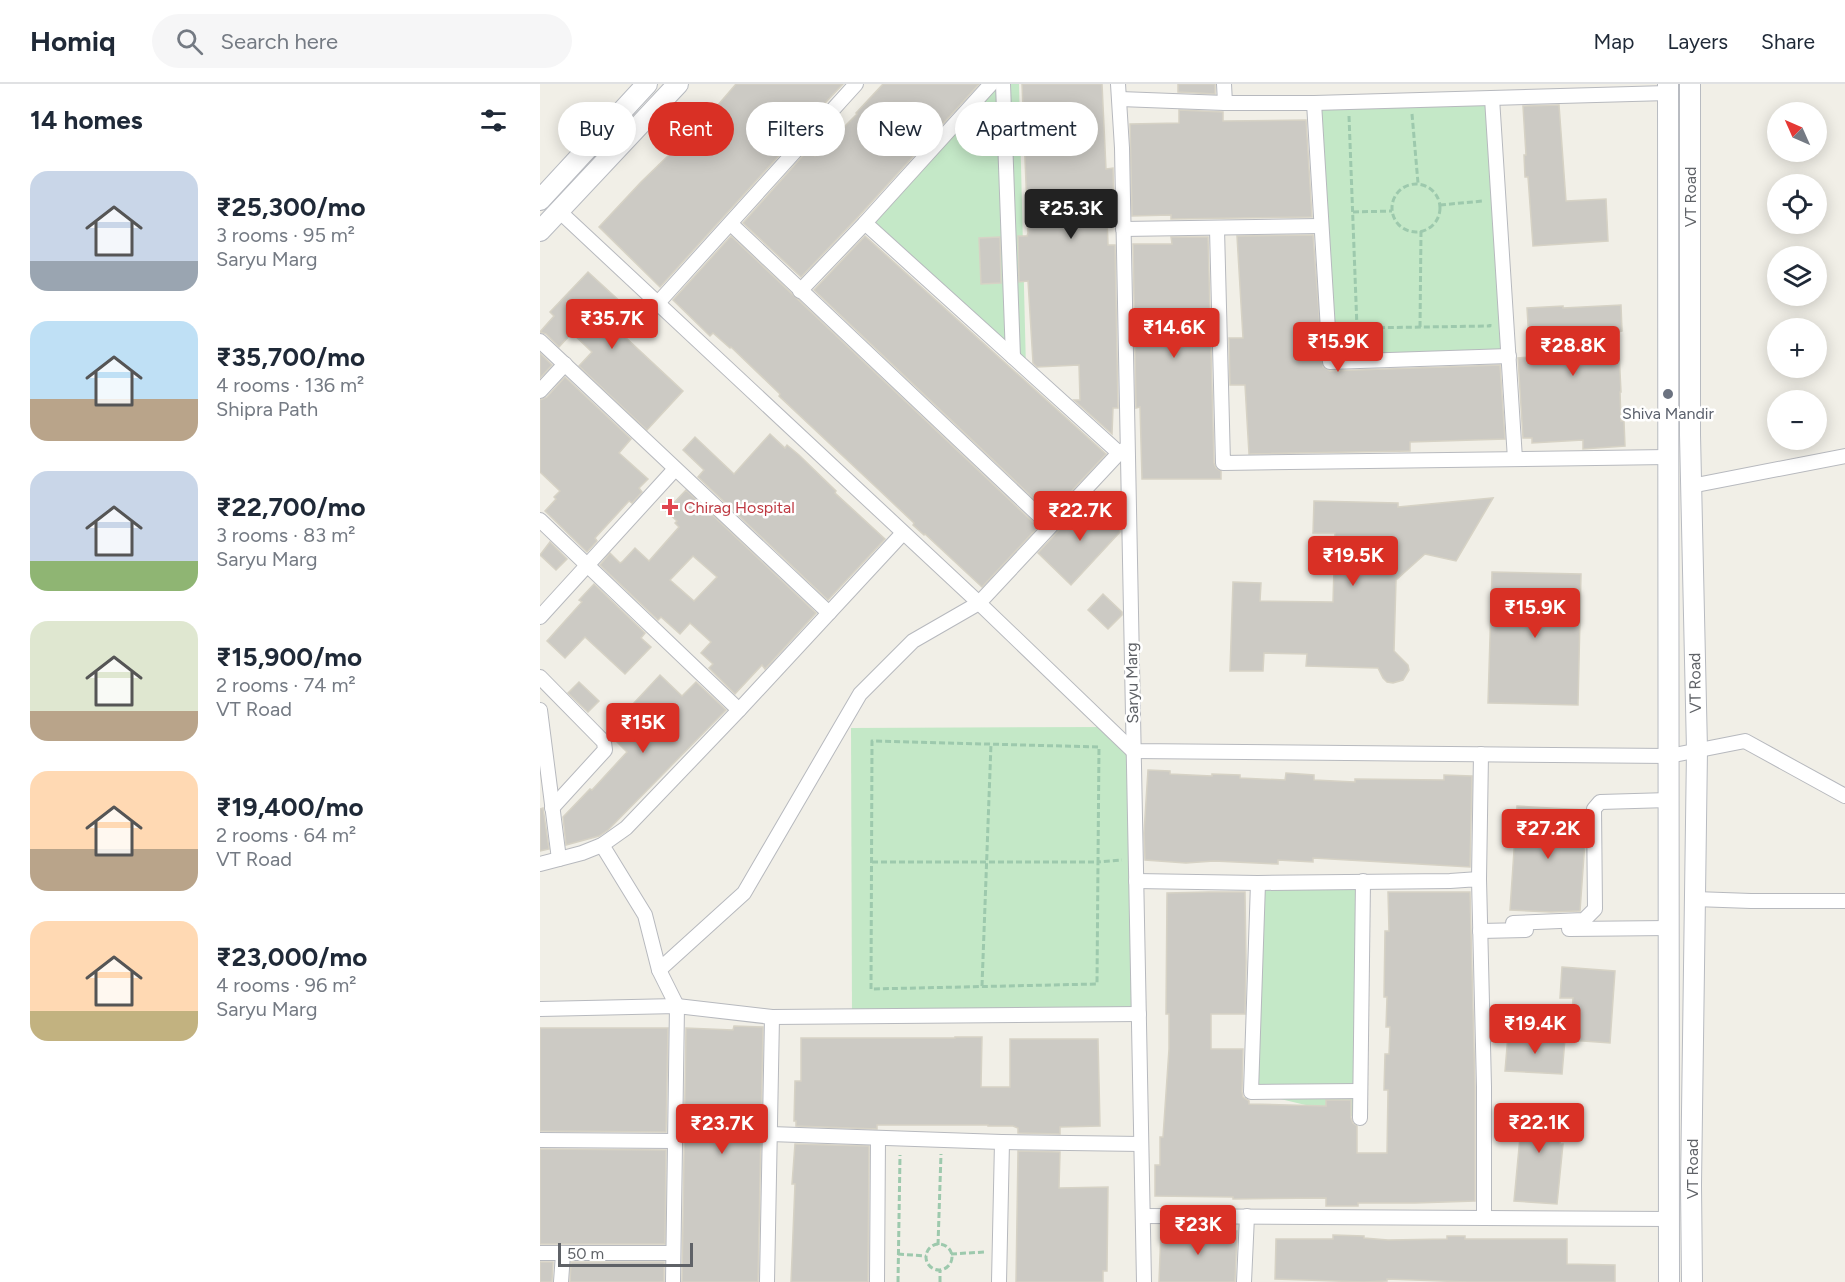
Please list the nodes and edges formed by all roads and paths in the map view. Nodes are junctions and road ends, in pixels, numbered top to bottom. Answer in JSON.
{"nodes":[{"id":1,"x":647,"y":84,"type":"edge"},
{"id":2,"x":678,"y":84,"type":"edge"},
{"id":3,"x":856,"y":84,"type":"edge"},
{"id":4,"x":991,"y":84,"type":"edge"},
{"id":5,"x":1003,"y":84,"type":"edge"},
{"id":6,"x":1118,"y":84,"type":"edge"},
{"id":7,"x":1224,"y":84,"type":"edge"},
{"id":8,"x":1690,"y":84,"type":"edge"},
{"id":9,"x":1668,"y":89,"type":"edge"},
{"id":10,"x":1492,"y":98,"type":"junction"},
{"id":11,"x":1120,"y":99,"type":"junction"},
{"id":12,"x":1411,"y":100,"type":"junction"},
{"id":13,"x":1348,"y":102,"type":"junction"},
{"id":14,"x":1225,"y":103,"type":"junction"},
{"id":15,"x":1314,"y":103,"type":"junction"},
{"id":16,"x":1418,"y":183,"type":"junction"},
{"id":17,"x":540,"y":200,"type":"edge"},
{"id":18,"x":1487,"y":201,"type":"dead end"},
{"id":19,"x":1440,"y":205,"type":"junction"},
{"id":20,"x":559,"y":211,"type":"junction"},
{"id":21,"x":1392,"y":211,"type":"junction"},
{"id":22,"x":1353,"y":212,"type":"junction"},
{"id":23,"x":865,"y":223,"type":"junction"},
{"id":24,"x":731,"y":224,"type":"junction"},
{"id":25,"x":1320,"y":226,"type":"junction"},
{"id":26,"x":1123,"y":229,"type":"junction"},
{"id":27,"x":1217,"y":229,"type":"junction"},
{"id":28,"x":540,"y":231,"type":"edge"},
{"id":29,"x":1421,"y":231,"type":"junction"},
{"id":30,"x":800,"y":291,"type":"junction"},
{"id":31,"x":657,"y":304,"type":"junction"},
{"id":32,"x":1489,"y":315,"type":"dead end"},
{"id":33,"x":1420,"y":327,"type":"junction"},
{"id":34,"x":540,"y":341,"type":"edge"},
{"id":35,"x":1509,"y":356,"type":"junction"},
{"id":36,"x":1013,"y":357,"type":"junction"},
{"id":37,"x":566,"y":364,"type":"junction"},
{"id":38,"x":540,"y":391,"type":"edge"},
{"id":39,"x":1123,"y":451,"type":"junction"},
{"id":40,"x":1845,"y":456,"type":"edge"},
{"id":41,"x":1668,"y":457,"type":"junction"},
{"id":42,"x":1515,"y":459,"type":"junction"},
{"id":43,"x":675,"y":469,"type":"junction"},
{"id":44,"x":1691,"y":486,"type":"junction"},
{"id":45,"x":540,"y":520,"type":"edge"},
{"id":46,"x":1050,"y":526,"type":"junction"},
{"id":47,"x":903,"y":533,"type":"junction"},
{"id":48,"x":587,"y":565,"type":"junction"},
{"id":49,"x":979,"y":603,"type":"junction"},
{"id":50,"x":829,"y":613,"type":"junction"},
{"id":51,"x":540,"y":617,"type":"edge"},
{"id":52,"x":540,"y":677,"type":"edge"},
{"id":53,"x":540,"y":710,"type":"edge"},
{"id":54,"x":739,"y":710,"type":"junction"},
{"id":55,"x":991,"y":744,"type":"junction"},
{"id":56,"x":1697,"y":750,"type":"junction"},
{"id":57,"x":1133,"y":751,"type":"junction"},
{"id":58,"x":1481,"y":754,"type":"junction"},
{"id":59,"x":1669,"y":756,"type":"junction"},
{"id":60,"x":1845,"y":796,"type":"edge"},
{"id":61,"x":1669,"y":800,"type":"junction"},
{"id":62,"x":552,"y":808,"type":"junction"},
{"id":63,"x":603,"y":845,"type":"junction"},
{"id":64,"x":1135,"y":858,"type":"junction"},
{"id":65,"x":559,"y":859,"type":"junction"},
{"id":66,"x":872,"y":862,"type":"junction"},
{"id":67,"x":987,"y":862,"type":"junction"},
{"id":68,"x":1098,"y":862,"type":"junction"},
{"id":69,"x":540,"y":864,"type":"edge"},
{"id":70,"x":1479,"y":879,"type":"junction"},
{"id":71,"x":1136,"y":881,"type":"junction"},
{"id":72,"x":1363,"y":881,"type":"junction"},
{"id":73,"x":1258,"y":883,"type":"junction"},
{"id":74,"x":1695,"y":899,"type":"junction"},
{"id":75,"x":1845,"y":901,"type":"edge"},
{"id":76,"x":1513,"y":923,"type":"dead end"},
{"id":77,"x":1669,"y":928,"type":"junction"},
{"id":78,"x":1480,"y":931,"type":"junction"},
{"id":79,"x":659,"y":970,"type":"junction"},
{"id":80,"x":982,"y":986,"type":"junction"},
{"id":81,"x":677,"y":1006,"type":"junction"},
{"id":82,"x":540,"y":1009,"type":"edge"},
{"id":83,"x":1139,"y":1014,"type":"junction"},
{"id":84,"x":772,"y":1017,"type":"junction"},
{"id":85,"x":1360,"y":1091,"type":"junction"},
{"id":86,"x":1360,"y":1118,"type":"dead end"},
{"id":87,"x":770,"y":1134,"type":"junction"},
{"id":88,"x":878,"y":1138,"type":"junction"},
{"id":89,"x":540,"y":1140,"type":"edge"},
{"id":90,"x":941,"y":1140,"type":"junction"},
{"id":91,"x":675,"y":1141,"type":"junction"},
{"id":92,"x":1002,"y":1142,"type":"junction"},
{"id":93,"x":1141,"y":1144,"type":"junction"},
{"id":94,"x":910,"y":1154,"type":"dead end"},
{"id":95,"x":930,"y":1155,"type":"dead end"},
{"id":96,"x":941,"y":1155,"type":"junction"},
{"id":97,"x":1143,"y":1216,"type":"junction"},
{"id":98,"x":1247,"y":1216,"type":"junction"},
{"id":99,"x":1484,"y":1217,"type":"junction"},
{"id":100,"x":1669,"y":1219,"type":"junction"},
{"id":101,"x":938,"y":1245,"type":"junction"},
{"id":102,"x":987,"y":1252,"type":"dead end"},
{"id":103,"x":540,"y":1253,"type":"edge"},
{"id":104,"x":562,"y":1254,"type":"junction"},
{"id":105,"x":673,"y":1254,"type":"junction"},
{"id":106,"x":898,"y":1254,"type":"junction"},
{"id":107,"x":951,"y":1254,"type":"junction"},
{"id":108,"x":926,"y":1256,"type":"junction"},
{"id":109,"x":940,"y":1270,"type":"junction"},
{"id":110,"x":561,"y":1282,"type":"edge"},
{"id":111,"x":673,"y":1282,"type":"edge"},
{"id":112,"x":767,"y":1282,"type":"edge"},
{"id":113,"x":877,"y":1282,"type":"edge"},
{"id":114,"x":898,"y":1282,"type":"edge"},
{"id":115,"x":940,"y":1282,"type":"edge"},
{"id":116,"x":999,"y":1282,"type":"edge"},
{"id":117,"x":1144,"y":1282,"type":"edge"},
{"id":118,"x":1244,"y":1282,"type":"edge"},
{"id":119,"x":1669,"y":1282,"type":"edge"},
{"id":120,"x":1692,"y":1282,"type":"edge"}],
"edges":[{"from":1,"to":17,"type":"street"},
{"from":2,"to":20,"type":"street"},
{"from":3,"to":24,"type":"street"},
{"from":4,"to":23,"type":"street"},
{"from":5,"to":36,"type":"street"},
{"from":6,"to":11,"type":"street","name":"Saryu Marg"},
{"from":7,"to":14,"type":"street"},
{"from":8,"to":44,"type":"street","name":"VT Road"},
{"from":9,"to":10,"type":"street"},
{"from":9,"to":41,"type":"street","name":"VT Road"},
{"from":10,"to":12,"type":"street"},
{"from":10,"to":35,"type":"street"},
{"from":11,"to":14,"type":"street"},
{"from":11,"to":26,"type":"street","name":"Saryu Marg"},
{"from":12,"to":13,"type":"street"},
{"from":12,"to":16,"type":"path"},
{"from":13,"to":15,"type":"street"},
{"from":13,"to":22,"type":"path"},
{"from":14,"to":15,"type":"street"},
{"from":15,"to":25,"type":"street"},
{"from":16,"to":19,"type":"path"},
{"from":16,"to":21,"type":"path"},
{"from":18,"to":19,"type":"path"},
{"from":19,"to":29,"type":"path"},
{"from":20,"to":28,"type":"street"},
{"from":20,"to":31,"type":"street"},
{"from":21,"to":22,"type":"path"},
{"from":21,"to":29,"type":"path"},
{"from":22,"to":33,"type":"path"},
{"from":23,"to":30,"type":"street"},
{"from":23,"to":36,"type":"street"},
{"from":24,"to":30,"type":"street"},
{"from":24,"to":31,"type":"street"},
{"from":25,"to":27,"type":"street"},
{"from":25,"to":35,"type":"street"},
{"from":26,"to":27,"type":"street"},
{"from":26,"to":39,"type":"street","name":"Saryu Marg"},
{"from":27,"to":42,"type":"street"},
{"from":29,"to":33,"type":"path"},
{"from":30,"to":46,"type":"street"},
{"from":31,"to":47,"type":"street"},
{"from":32,"to":33,"type":"path"},
{"from":34,"to":37,"type":"street"},
{"from":35,"to":42,"type":"street"},
{"from":36,"to":39,"type":"street"},
{"from":37,"to":38,"type":"street"},
{"from":37,"to":43,"type":"street"},
{"from":39,"to":46,"type":"street"},
{"from":39,"to":57,"type":"street","name":"Saryu Marg"},
{"from":40,"to":44,"type":"street"},
{"from":41,"to":42,"type":"street"},
{"from":41,"to":59,"type":"street","name":"VT Road"},
{"from":43,"to":48,"type":"street"},
{"from":43,"to":50,"type":"street"},
{"from":44,"to":56,"type":"street","name":"VT Road"},
{"from":45,"to":48,"type":"street"},
{"from":46,"to":49,"type":"street"},
{"from":47,"to":49,"type":"street"},
{"from":47,"to":50,"type":"street"},
{"from":48,"to":51,"type":"street"},
{"from":48,"to":54,"type":"street"},
{"from":49,"to":57,"type":"street"},
{"from":49,"to":79,"type":"street"},
{"from":50,"to":54,"type":"street"},
{"from":52,"to":62,"type":"street"},
{"from":53,"to":62,"type":"street"},
{"from":54,"to":63,"type":"street"},
{"from":55,"to":66,"type":"path"},
{"from":55,"to":67,"type":"path"},
{"from":55,"to":68,"type":"path"},
{"from":56,"to":59,"type":"street"},
{"from":56,"to":60,"type":"street"},
{"from":56,"to":74,"type":"street","name":"VT Road"},
{"from":57,"to":58,"type":"street"},
{"from":57,"to":64,"type":"street","name":"Saryu Marg"},
{"from":58,"to":59,"type":"street"},
{"from":58,"to":70,"type":"street"},
{"from":59,"to":61,"type":"street","name":"VT Road"},
{"from":61,"to":76,"type":"street"},
{"from":61,"to":77,"type":"street","name":"VT Road"},
{"from":62,"to":65,"type":"street"},
{"from":63,"to":65,"type":"street"},
{"from":63,"to":79,"type":"street"},
{"from":64,"to":68,"type":"path"},
{"from":64,"to":71,"type":"street","name":"Saryu Marg"},
{"from":65,"to":69,"type":"street"},
{"from":66,"to":67,"type":"path"},
{"from":66,"to":80,"type":"path"},
{"from":67,"to":68,"type":"path"},
{"from":67,"to":80,"type":"path"},
{"from":68,"to":80,"type":"path"},
{"from":70,"to":72,"type":"street"},
{"from":70,"to":78,"type":"street"},
{"from":71,"to":73,"type":"street"},
{"from":71,"to":83,"type":"street","name":"Saryu Marg"},
{"from":72,"to":73,"type":"street"},
{"from":72,"to":85,"type":"street"},
{"from":73,"to":85,"type":"street"},
{"from":74,"to":75,"type":"street"},
{"from":74,"to":120,"type":"street","name":"VT Road"},
{"from":77,"to":78,"type":"street"},
{"from":77,"to":100,"type":"street","name":"VT Road"},
{"from":78,"to":99,"type":"street"},
{"from":79,"to":81,"type":"street"},
{"from":81,"to":82,"type":"street"},
{"from":81,"to":84,"type":"street"},
{"from":81,"to":91,"type":"street"},
{"from":83,"to":84,"type":"street"},
{"from":83,"to":93,"type":"street","name":"Saryu Marg"},
{"from":84,"to":87,"type":"street"},
{"from":85,"to":86,"type":"street"},
{"from":87,"to":88,"type":"street"},
{"from":87,"to":112,"type":"street"},
{"from":88,"to":90,"type":"street"},
{"from":88,"to":113,"type":"street"},
{"from":89,"to":91,"type":"street"},
{"from":90,"to":92,"type":"street"},
{"from":90,"to":96,"type":"path"},
{"from":91,"to":105,"type":"street"},
{"from":92,"to":93,"type":"street"},
{"from":92,"to":116,"type":"street"},
{"from":93,"to":97,"type":"street","name":"Saryu Marg"},
{"from":94,"to":106,"type":"path"},
{"from":95,"to":96,"type":"path"},
{"from":96,"to":101,"type":"path"},
{"from":97,"to":98,"type":"street"},
{"from":97,"to":117,"type":"street","name":"Saryu Marg"},
{"from":98,"to":99,"type":"street"},
{"from":98,"to":118,"type":"street"},
{"from":99,"to":100,"type":"street"},
{"from":100,"to":119,"type":"street","name":"VT Road"},
{"from":101,"to":107,"type":"path"},
{"from":101,"to":108,"type":"path"},
{"from":102,"to":107,"type":"path"},
{"from":103,"to":104,"type":"street"},
{"from":104,"to":105,"type":"street"},
{"from":104,"to":110,"type":"street"},
{"from":105,"to":111,"type":"street"},
{"from":106,"to":108,"type":"path"},
{"from":106,"to":114,"type":"path"},
{"from":107,"to":109,"type":"path"},
{"from":108,"to":109,"type":"path"},
{"from":109,"to":115,"type":"path"}]}
